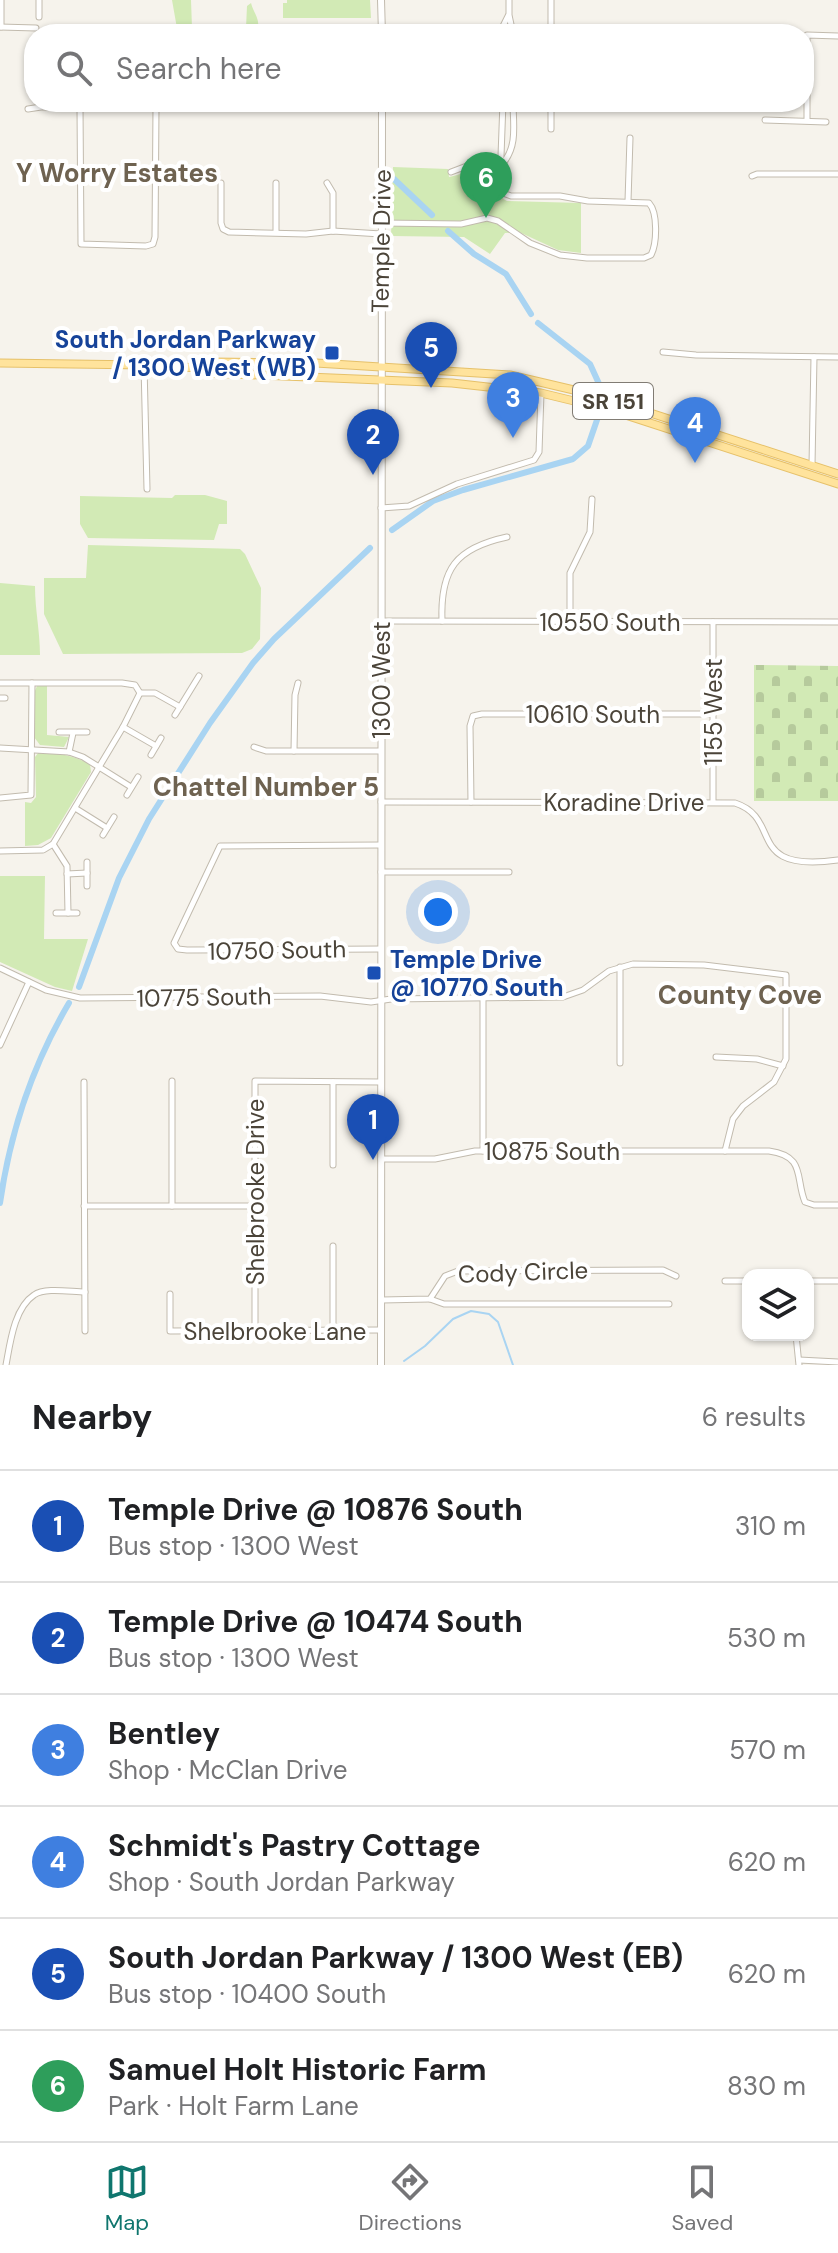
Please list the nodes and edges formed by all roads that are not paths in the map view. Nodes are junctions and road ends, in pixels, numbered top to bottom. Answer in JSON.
{"nodes":[{"id":1,"x":1,"y":0,"type":"edge"},
{"id":2,"x":39,"y":0,"type":"edge"},
{"id":3,"x":381,"y":0,"type":"edge"},
{"id":4,"x":509,"y":0,"type":"edge"},
{"id":5,"x":551,"y":0,"type":"edge"},
{"id":6,"x":509,"y":15,"type":"junction"},
{"id":7,"x":39,"y":17,"type":"dead end"},
{"id":8,"x":382,"y":24,"type":"edge"},
{"id":9,"x":504,"y":24,"type":"edge"},
{"id":10,"x":511,"y":24,"type":"edge"},
{"id":11,"x":551,"y":24,"type":"edge"},
{"id":12,"x":1,"y":27,"type":"edge"},
{"id":13,"x":24,"y":28,"type":"edge"},
{"id":14,"x":814,"y":35,"type":"edge"},
{"id":15,"x":838,"y":36,"type":"edge"},
{"id":16,"x":80,"y":112,"type":"edge"},
{"id":17,"x":156,"y":112,"type":"edge"},
{"id":18,"x":382,"y":112,"type":"edge"},
{"id":19,"x":503,"y":112,"type":"edge"},
{"id":20,"x":513,"y":112,"type":"edge"},
{"id":21,"x":551,"y":112,"type":"edge"},
{"id":22,"x":807,"y":112,"type":"edge"},
{"id":23,"x":765,"y":120,"type":"dead end"},
{"id":24,"x":807,"y":120,"type":"junction"},
{"id":25,"x":826,"y":122,"type":"dead end"},
{"id":26,"x":551,"y":129,"type":"dead end"},
{"id":27,"x":630,"y":138,"type":"dead end"},
{"id":28,"x":502,"y":164,"type":"junction"},
{"id":29,"x":451,"y":172,"type":"dead end"},
{"id":30,"x":838,"y":174,"type":"edge"},
{"id":31,"x":752,"y":176,"type":"dead end"},
{"id":32,"x":221,"y":183,"type":"dead end"},
{"id":33,"x":276,"y":183,"type":"dead end"},
{"id":34,"x":327,"y":183,"type":"dead end"},
{"id":35,"x":628,"y":201,"type":"junction"},
{"id":36,"x":382,"y":223,"type":"junction"},
{"id":37,"x":333,"y":231,"type":"junction"},
{"id":38,"x":276,"y":232,"type":"junction"},
{"id":39,"x":381,"y":234,"type":"junction"},
{"id":40,"x":663,"y":352,"type":"dead end"},
{"id":41,"x":814,"y":357,"type":"junction"},
{"id":42,"x":838,"y":357,"type":"edge"},
{"id":43,"x":0,"y":363,"type":"edge"},
{"id":44,"x":144,"y":365,"type":"junction"},
{"id":45,"x":380,"y":366,"type":"junction"},
{"id":46,"x":200,"y":368,"type":"junction"},
{"id":47,"x":380,"y":380,"type":"junction"},
{"id":48,"x":541,"y":393,"type":"junction"},
{"id":49,"x":812,"y":465,"type":"junction"},
{"id":50,"x":838,"y":474,"type":"edge"},
{"id":51,"x":838,"y":484,"type":"edge"},
{"id":52,"x":147,"y":489,"type":"dead end"},
{"id":53,"x":592,"y":499,"type":"dead end"},
{"id":54,"x":381,"y":508,"type":"junction"},
{"id":55,"x":507,"y":537,"type":"dead end"},
{"id":56,"x":381,"y":621,"type":"junction"},
{"id":57,"x":442,"y":621,"type":"junction"},
{"id":58,"x":570,"y":622,"type":"junction"},
{"id":59,"x":713,"y":622,"type":"junction"},
{"id":60,"x":838,"y":622,"type":"edge"},
{"id":61,"x":199,"y":676,"type":"dead end"},
{"id":62,"x":0,"y":683,"type":"edge"},
{"id":63,"x":32,"y":683,"type":"junction"},
{"id":64,"x":298,"y":683,"type":"dead end"},
{"id":65,"x":140,"y":693,"type":"junction"},
{"id":66,"x":180,"y":707,"type":"junction"},
{"id":67,"x":713,"y":714,"type":"junction"},
{"id":68,"x":175,"y":715,"type":"dead end"},
{"id":69,"x":123,"y":727,"type":"junction"},
{"id":70,"x":59,"y":732,"type":"dead end"},
{"id":71,"x":87,"y":732,"type":"dead end"},
{"id":72,"x":73,"y":733,"type":"junction"},
{"id":73,"x":161,"y":738,"type":"dead end"},
{"id":74,"x":156,"y":746,"type":"junction"},
{"id":75,"x":254,"y":747,"type":"dead end"},
{"id":76,"x":0,"y":748,"type":"edge"},
{"id":77,"x":32,"y":748,"type":"junction"},
{"id":78,"x":294,"y":751,"type":"junction"},
{"id":79,"x":381,"y":751,"type":"junction"},
{"id":80,"x":69,"y":752,"type":"junction"},
{"id":81,"x":151,"y":755,"type":"dead end"},
{"id":82,"x":99,"y":768,"type":"junction"},
{"id":83,"x":138,"y":777,"type":"dead end"},
{"id":84,"x":131,"y":787,"type":"junction"},
{"id":85,"x":127,"y":795,"type":"dead end"},
{"id":86,"x":0,"y":798,"type":"edge"},
{"id":87,"x":381,"y":802,"type":"junction"},
{"id":88,"x":471,"y":802,"type":"junction"},
{"id":89,"x":713,"y":802,"type":"junction"},
{"id":90,"x":75,"y":808,"type":"junction"},
{"id":91,"x":114,"y":817,"type":"dead end"},
{"id":92,"x":107,"y":828,"type":"junction"},
{"id":93,"x":103,"y":835,"type":"dead end"},
{"id":94,"x":53,"y":844,"type":"junction"},
{"id":95,"x":381,"y":845,"type":"junction"},
{"id":96,"x":0,"y":851,"type":"edge"},
{"id":97,"x":838,"y":860,"type":"edge"},
{"id":98,"x":87,"y":862,"type":"dead end"},
{"id":99,"x":381,"y":872,"type":"junction"},
{"id":100,"x":509,"y":872,"type":"dead end"},
{"id":101,"x":87,"y":873,"type":"junction"},
{"id":102,"x":67,"y":874,"type":"junction"},
{"id":103,"x":87,"y":886,"type":"dead end"},
{"id":104,"x":56,"y":913,"type":"dead end"},
{"id":105,"x":68,"y":913,"type":"junction"},
{"id":106,"x":77,"y":913,"type":"dead end"},
{"id":107,"x":381,"y":949,"type":"junction"},
{"id":108,"x":620,"y":967,"type":"junction"},
{"id":109,"x":0,"y":968,"type":"edge"},
{"id":110,"x":29,"y":982,"type":"junction"},
{"id":111,"x":483,"y":999,"type":"junction"},
{"id":112,"x":382,"y":1000,"type":"junction"},
{"id":113,"x":2,"y":1033,"type":"edge"},
{"id":114,"x":0,"y":1045,"type":"edge"},
{"id":115,"x":716,"y":1057,"type":"dead end"},
{"id":116,"x":620,"y":1063,"type":"dead end"},
{"id":117,"x":783,"y":1066,"type":"junction"},
{"id":118,"x":172,"y":1081,"type":"dead end"},
{"id":119,"x":84,"y":1082,"type":"dead end"},
{"id":120,"x":333,"y":1082,"type":"junction"},
{"id":121,"x":380,"y":1082,"type":"junction"},
{"id":122,"x":483,"y":1151,"type":"junction"},
{"id":123,"x":725,"y":1151,"type":"junction"},
{"id":124,"x":381,"y":1159,"type":"junction"},
{"id":125,"x":333,"y":1165,"type":"dead end"},
{"id":126,"x":838,"y":1205,"type":"edge"},
{"id":127,"x":84,"y":1206,"type":"junction"},
{"id":128,"x":172,"y":1206,"type":"junction"},
{"id":129,"x":255,"y":1206,"type":"junction"},
{"id":130,"x":333,"y":1246,"type":"dead end"},
{"id":131,"x":676,"y":1276,"type":"dead end"},
{"id":132,"x":725,"y":1281,"type":"dead end"},
{"id":133,"x":742,"y":1281,"type":"edge"},
{"id":134,"x":814,"y":1281,"type":"edge"},
{"id":135,"x":838,"y":1281,"type":"edge"},
{"id":136,"x":85,"y":1292,"type":"junction"},
{"id":137,"x":170,"y":1294,"type":"dead end"},
{"id":138,"x":430,"y":1299,"type":"junction"},
{"id":139,"x":382,"y":1300,"type":"junction"},
{"id":140,"x":669,"y":1304,"type":"dead end"},
{"id":141,"x":333,"y":1330,"type":"junction"},
{"id":142,"x":381,"y":1330,"type":"junction"},
{"id":143,"x":85,"y":1331,"type":"dead end"},
{"id":144,"x":255,"y":1332,"type":"junction"},
{"id":145,"x":797,"y":1341,"type":"edge"},
{"id":146,"x":799,"y":1362,"type":"edge"},
{"id":147,"x":838,"y":1362,"type":"edge"},
{"id":148,"x":6,"y":1365,"type":"edge"},
{"id":149,"x":381,"y":1365,"type":"edge"}],
"edges":[{"from":1,"to":12,"type":"street"},
{"from":2,"to":7,"type":"street"},
{"from":3,"to":8,"type":"street"},
{"from":4,"to":6,"type":"street"},
{"from":5,"to":11,"type":"street"},
{"from":6,"to":9,"type":"street"},
{"from":6,"to":10,"type":"street"},
{"from":12,"to":13,"type":"street"},
{"from":14,"to":15,"type":"street"},
{"from":16,"to":17,"type":"street"},
{"from":18,"to":36,"type":"street","name":"Temple Drive"},
{"from":19,"to":28,"type":"street"},
{"from":20,"to":28,"type":"street"},
{"from":21,"to":26,"type":"street"},
{"from":22,"to":24,"type":"street"},
{"from":23,"to":24,"type":"street"},
{"from":24,"to":25,"type":"street"},
{"from":27,"to":35,"type":"street"},
{"from":28,"to":29,"type":"street"},
{"from":28,"to":35,"type":"street"},
{"from":30,"to":31,"type":"street"},
{"from":32,"to":38,"type":"street"},
{"from":33,"to":38,"type":"street"},
{"from":34,"to":37,"type":"street"},
{"from":35,"to":36,"type":"street"},
{"from":36,"to":39,"type":"street","name":"Temple Drive"},
{"from":37,"to":38,"type":"street"},
{"from":37,"to":39,"type":"street"},
{"from":39,"to":45,"type":"street","name":"Temple Drive"},
{"from":40,"to":41,"type":"street"},
{"from":41,"to":42,"type":"street"},
{"from":41,"to":49,"type":"street"},
{"from":43,"to":44,"type":"main road","number":"SR 151"},
{"from":44,"to":46,"type":"main road","number":"SR 151"},
{"from":44,"to":52,"type":"street"},
{"from":45,"to":46,"type":"main road","number":"SR 151"},
{"from":45,"to":47,"type":"street","name":"Temple Drive"},
{"from":45,"to":49,"type":"main road","number":"SR 151"},
{"from":46,"to":47,"type":"main road","number":"SR 151"},
{"from":47,"to":48,"type":"main road","number":"SR 151"},
{"from":47,"to":54,"type":"street","name":"1300 West"},
{"from":48,"to":51,"type":"main road","number":"SR 151"},
{"from":48,"to":54,"type":"street"},
{"from":49,"to":50,"type":"main road","number":"SR 151"},
{"from":53,"to":58,"type":"street"},
{"from":54,"to":56,"type":"street","name":"1300 West"},
{"from":55,"to":57,"type":"street"},
{"from":56,"to":57,"type":"street","name":"10550 South"},
{"from":56,"to":79,"type":"street","name":"1300 West"},
{"from":57,"to":58,"type":"street","name":"10550 South"},
{"from":58,"to":59,"type":"street","name":"10550 South"},
{"from":59,"to":60,"type":"street","name":"10550 South"},
{"from":59,"to":67,"type":"street","name":"1155 West"},
{"from":61,"to":66,"type":"street"},
{"from":62,"to":63,"type":"street"},
{"from":63,"to":65,"type":"street"},
{"from":63,"to":77,"type":"street"},
{"from":64,"to":78,"type":"street"},
{"from":65,"to":66,"type":"street"},
{"from":65,"to":69,"type":"street"},
{"from":66,"to":68,"type":"street"},
{"from":67,"to":88,"type":"street","name":"10610 South"},
{"from":67,"to":89,"type":"street","name":"1155 West"},
{"from":69,"to":74,"type":"street"},
{"from":69,"to":82,"type":"street"},
{"from":70,"to":72,"type":"street"},
{"from":71,"to":72,"type":"street"},
{"from":72,"to":80,"type":"street"},
{"from":73,"to":74,"type":"street"},
{"from":74,"to":81,"type":"street"},
{"from":75,"to":78,"type":"street"},
{"from":76,"to":77,"type":"street"},
{"from":77,"to":80,"type":"street"},
{"from":77,"to":86,"type":"street"},
{"from":78,"to":79,"type":"street"},
{"from":79,"to":87,"type":"street","name":"1300 West"},
{"from":80,"to":82,"type":"street"},
{"from":82,"to":84,"type":"street"},
{"from":82,"to":90,"type":"street"},
{"from":83,"to":84,"type":"street"},
{"from":84,"to":85,"type":"street"},
{"from":87,"to":88,"type":"street","name":"Koradine Drive"},
{"from":87,"to":95,"type":"street","name":"1300 West"},
{"from":88,"to":89,"type":"street","name":"Koradine Drive"},
{"from":89,"to":97,"type":"street","name":"Koradine Drive"},
{"from":90,"to":92,"type":"street"},
{"from":90,"to":94,"type":"street"},
{"from":91,"to":92,"type":"street"},
{"from":92,"to":93,"type":"street"},
{"from":94,"to":96,"type":"street"},
{"from":94,"to":102,"type":"street"},
{"from":95,"to":99,"type":"street","name":"1300 West"},
{"from":95,"to":107,"type":"street","name":"10750 South"},
{"from":98,"to":101,"type":"street"},
{"from":99,"to":100,"type":"street"},
{"from":99,"to":107,"type":"street","name":"1300 West"},
{"from":101,"to":102,"type":"street"},
{"from":101,"to":103,"type":"street"},
{"from":102,"to":105,"type":"street"},
{"from":104,"to":105,"type":"street"},
{"from":105,"to":106,"type":"street"},
{"from":107,"to":112,"type":"street","name":"1300 West"},
{"from":108,"to":111,"type":"street","name":"10775 South"},
{"from":108,"to":116,"type":"street"},
{"from":108,"to":117,"type":"street"},
{"from":109,"to":110,"type":"street","name":"10775 South"},
{"from":110,"to":112,"type":"street","name":"10775 South"},
{"from":110,"to":113,"type":"street"},
{"from":111,"to":112,"type":"street","name":"10775 South"},
{"from":111,"to":122,"type":"street"},
{"from":112,"to":121,"type":"street","name":"1300 West"},
{"from":113,"to":114,"type":"street"},
{"from":115,"to":117,"type":"street"},
{"from":117,"to":123,"type":"street"},
{"from":118,"to":128,"type":"street"},
{"from":119,"to":127,"type":"street"},
{"from":120,"to":121,"type":"street","name":"Shelbrooke Drive"},
{"from":120,"to":125,"type":"street"},
{"from":120,"to":129,"type":"street","name":"Shelbrooke Drive"},
{"from":121,"to":124,"type":"street","name":"1300 West"},
{"from":122,"to":123,"type":"street","name":"10875 South"},
{"from":122,"to":124,"type":"street","name":"10875 South"},
{"from":123,"to":126,"type":"street","name":"10875 South"},
{"from":124,"to":139,"type":"street","name":"1300 West"},
{"from":127,"to":128,"type":"street"},
{"from":127,"to":136,"type":"street"},
{"from":128,"to":129,"type":"street"},
{"from":129,"to":144,"type":"street","name":"Shelbrooke Drive"},
{"from":130,"to":141,"type":"street"},
{"from":131,"to":138,"type":"street","name":"Cody Circle"},
{"from":132,"to":133,"type":"street"},
{"from":134,"to":135,"type":"street"},
{"from":136,"to":143,"type":"street"},
{"from":136,"to":148,"type":"street"},
{"from":137,"to":144,"type":"street","name":"Shelbrooke Lane"},
{"from":138,"to":139,"type":"street","name":"Cody Circle"},
{"from":138,"to":140,"type":"street"},
{"from":139,"to":142,"type":"street","name":"1300 West"},
{"from":141,"to":142,"type":"street","name":"Shelbrooke Lane"},
{"from":141,"to":144,"type":"street","name":"Shelbrooke Lane"},
{"from":142,"to":149,"type":"street","name":"1300 West"},
{"from":145,"to":146,"type":"street"},
{"from":146,"to":147,"type":"street"}]}
